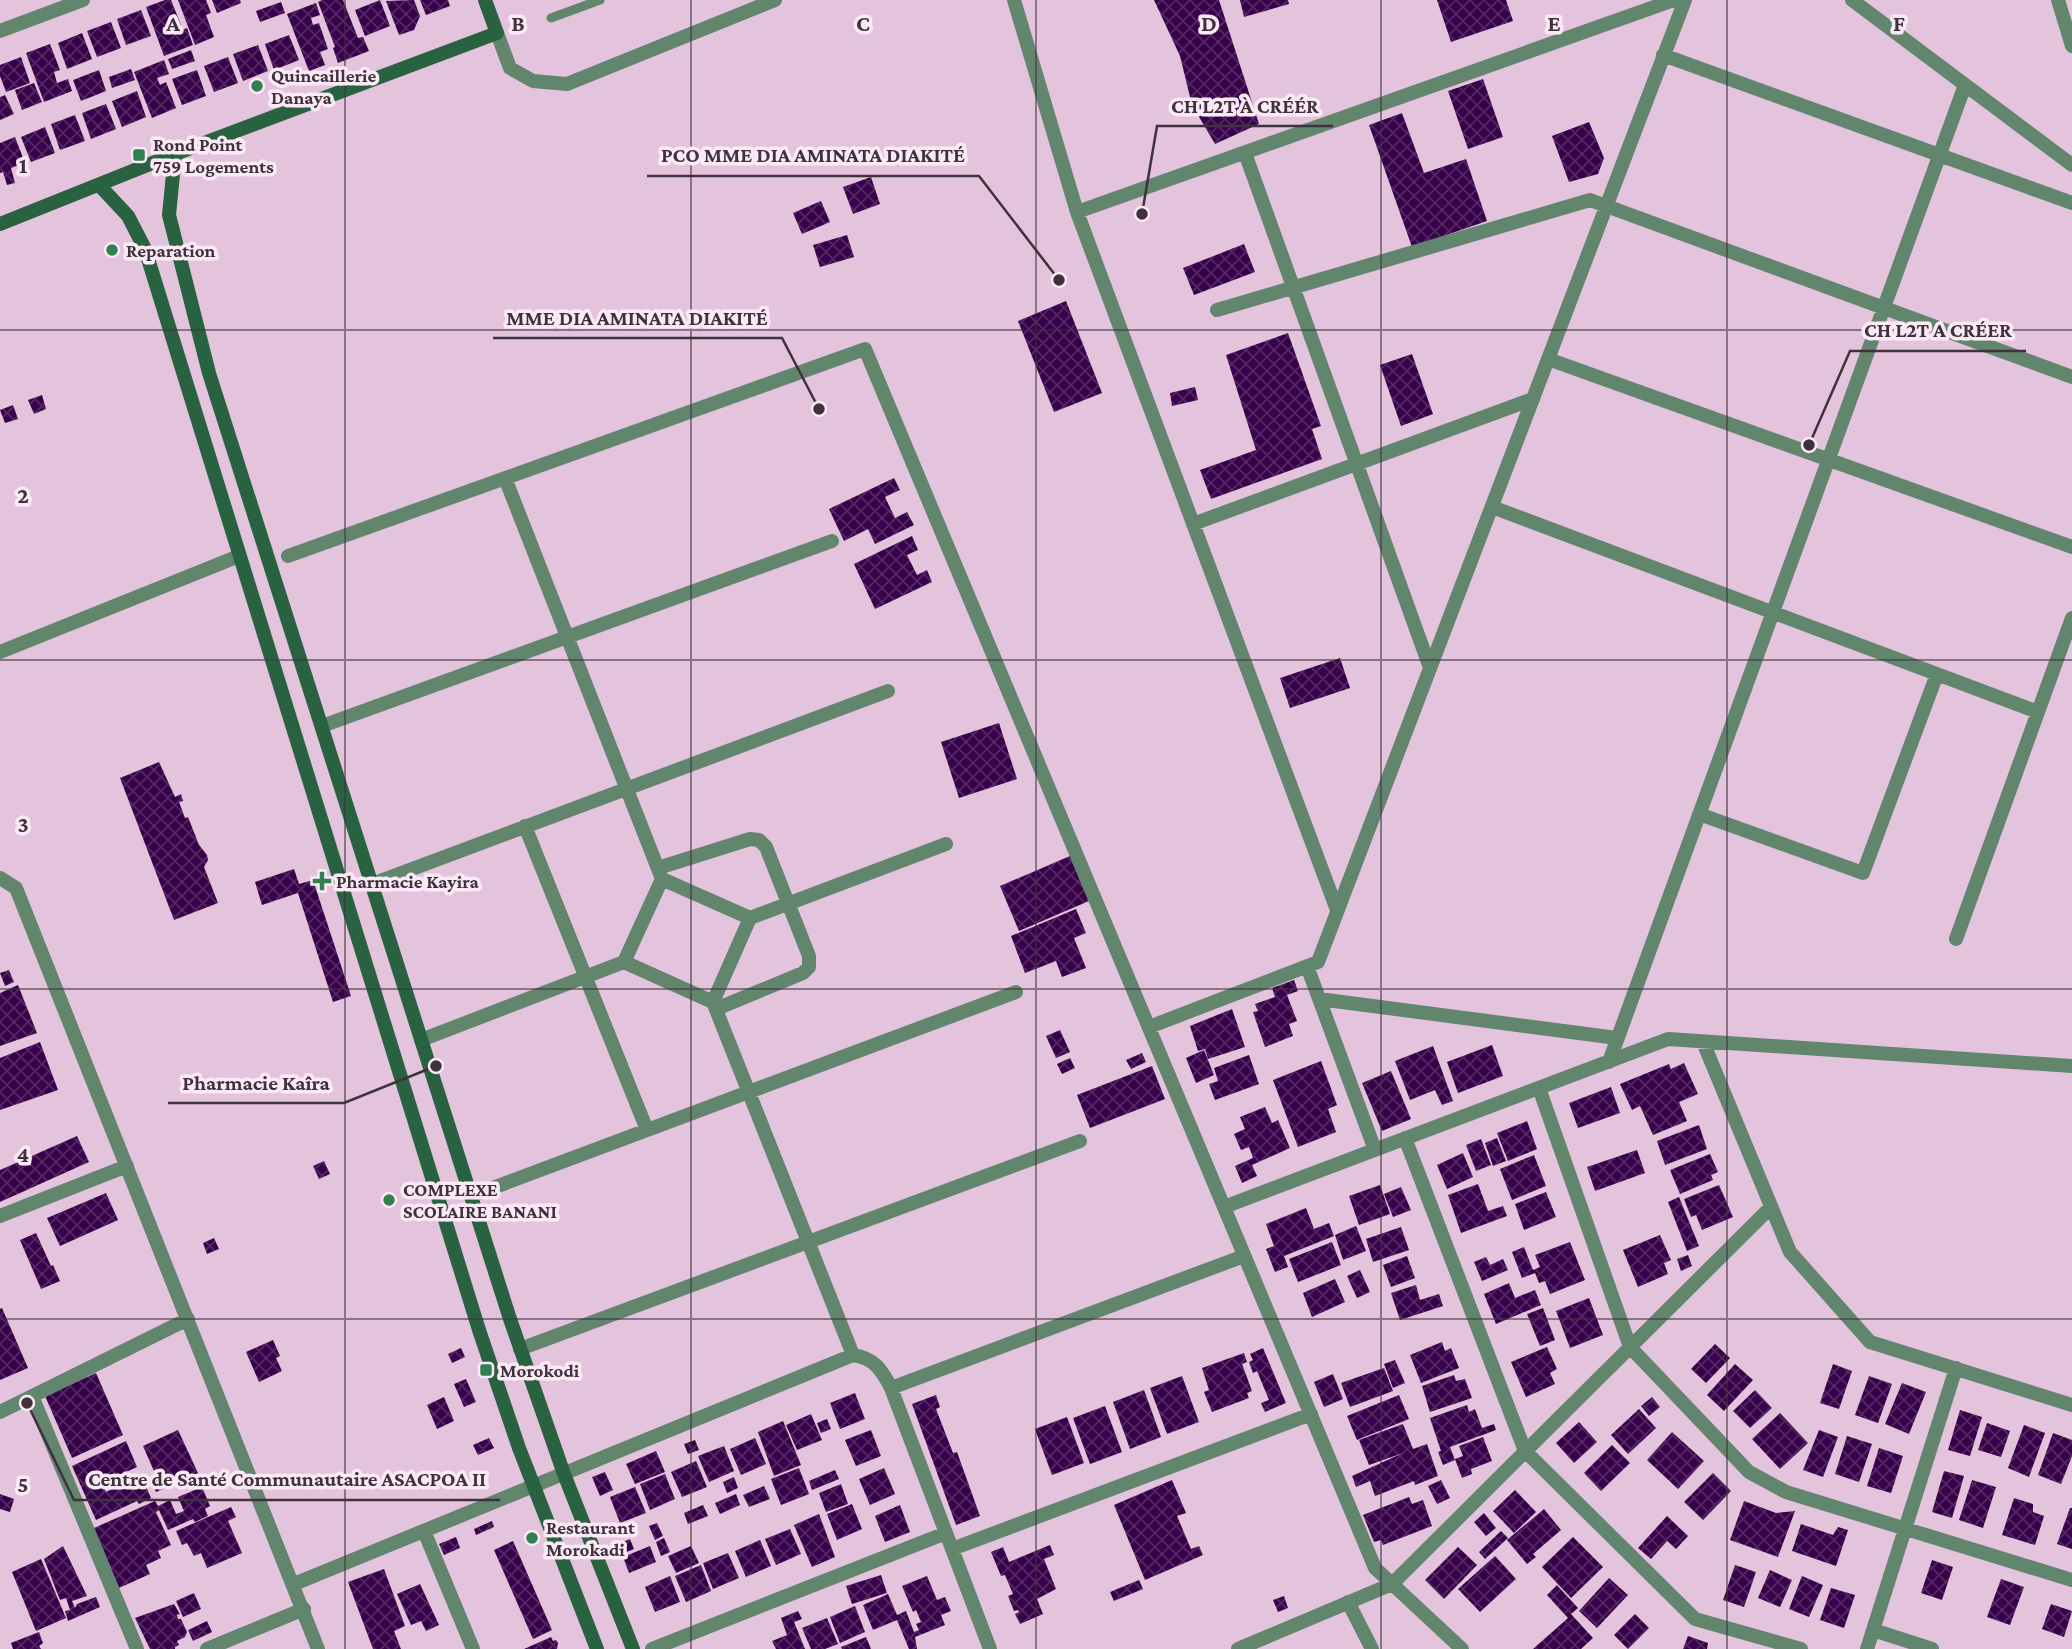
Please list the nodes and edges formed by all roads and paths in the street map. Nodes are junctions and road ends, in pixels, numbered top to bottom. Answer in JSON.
{"nodes":[{"id":1,"x":83,"y":0,"type":"edge"},
{"id":2,"x":485,"y":0,"type":"edge"},
{"id":3,"x":600,"y":0,"type":"edge"},
{"id":4,"x":775,"y":0,"type":"edge"},
{"id":5,"x":1014,"y":0,"type":"edge"},
{"id":6,"x":1674,"y":0,"type":"edge"},
{"id":7,"x":1685,"y":0,"type":"edge"},
{"id":8,"x":1852,"y":0,"type":"edge"},
{"id":9,"x":2058,"y":0,"type":"edge"},
{"id":10,"x":551,"y":18,"type":"dead end"},
{"id":11,"x":0,"y":31,"type":"edge"},
{"id":12,"x":497,"y":33,"type":"junction"},
{"id":13,"x":2072,"y":46,"type":"edge"},
{"id":14,"x":1663,"y":55,"type":"junction"},
{"id":15,"x":1965,"y":85,"type":"junction"},
{"id":16,"x":1245,"y":153,"type":"junction"},
{"id":17,"x":175,"y":154,"type":"junction"},
{"id":18,"x":1940,"y":155,"type":"junction"},
{"id":19,"x":2072,"y":165,"type":"edge"},
{"id":20,"x":100,"y":186,"type":"junction"},
{"id":21,"x":2072,"y":203,"type":"edge"},
{"id":22,"x":1606,"y":206,"type":"junction"},
{"id":23,"x":1077,"y":212,"type":"junction"},
{"id":24,"x":0,"y":224,"type":"edge"},
{"id":25,"x":1293,"y":287,"type":"junction"},
{"id":26,"x":1884,"y":308,"type":"junction"},
{"id":27,"x":1217,"y":310,"type":"dead end"},
{"id":28,"x":1548,"y":359,"type":"junction"},
{"id":29,"x":2072,"y":377,"type":"edge"},
{"id":30,"x":1533,"y":399,"type":"junction"},
{"id":31,"x":1829,"y":460,"type":"junction"},
{"id":32,"x":1357,"y":464,"type":"junction"},
{"id":33,"x":505,"y":478,"type":"junction"},
{"id":34,"x":1492,"y":507,"type":"junction"},
{"id":35,"x":1193,"y":524,"type":"junction"},
{"id":36,"x":832,"y":541,"type":"dead end"},
{"id":37,"x":2072,"y":547,"type":"edge"},
{"id":38,"x":239,"y":556,"type":"junction"},
{"id":39,"x":288,"y":556,"type":"dead end"},
{"id":40,"x":1773,"y":612,"type":"junction"},
{"id":41,"x":2072,"y":618,"type":"edge"},
{"id":42,"x":567,"y":637,"type":"junction"},
{"id":43,"x":0,"y":652,"type":"edge"},
{"id":44,"x":1430,"y":668,"type":"junction"},
{"id":45,"x":1937,"y":674,"type":"junction"},
{"id":46,"x":888,"y":691,"type":"dead end"},
{"id":47,"x":2038,"y":712,"type":"junction"},
{"id":48,"x":322,"y":726,"type":"junction"},
{"id":49,"x":626,"y":789,"type":"junction"},
{"id":50,"x":1699,"y":814,"type":"junction"},
{"id":51,"x":525,"y":826,"type":"junction"},
{"id":52,"x":946,"y":844,"type":"dead end"},
{"id":53,"x":660,"y":874,"type":"junction"},
{"id":54,"x":0,"y":878,"type":"edge"},
{"id":55,"x":372,"y":884,"type":"junction"},
{"id":56,"x":788,"y":903,"type":"junction"},
{"id":57,"x":1338,"y":910,"type":"junction"},
{"id":58,"x":750,"y":918,"type":"junction"},
{"id":59,"x":1956,"y":939,"type":"dead end"},
{"id":60,"x":624,"y":962,"type":"junction"},
{"id":61,"x":1307,"y":966,"type":"junction"},
{"id":62,"x":586,"y":977,"type":"junction"},
{"id":63,"x":1016,"y":992,"type":"dead end"},
{"id":64,"x":1319,"y":999,"type":"junction"},
{"id":65,"x":714,"y":1005,"type":"junction"},
{"id":66,"x":1149,"y":1027,"type":"junction"},
{"id":67,"x":1617,"y":1038,"type":"junction"},
{"id":68,"x":421,"y":1040,"type":"junction"},
{"id":69,"x":1703,"y":1042,"type":"junction"},
{"id":70,"x":1609,"y":1062,"type":"junction"},
{"id":71,"x":2072,"y":1066,"type":"edge"},
{"id":72,"x":1539,"y":1088,"type":"junction"},
{"id":73,"x":748,"y":1092,"type":"junction"},
{"id":74,"x":647,"y":1130,"type":"junction"},
{"id":75,"x":1405,"y":1138,"type":"junction"},
{"id":76,"x":1080,"y":1141,"type":"dead end"},
{"id":77,"x":1375,"y":1150,"type":"junction"},
{"id":78,"x":127,"y":1166,"type":"junction"},
{"id":79,"x":471,"y":1196,"type":"junction"},
{"id":80,"x":1224,"y":1206,"type":"junction"},
{"id":81,"x":1771,"y":1207,"type":"junction"},
{"id":82,"x":0,"y":1216,"type":"edge"},
{"id":83,"x":808,"y":1242,"type":"junction"},
{"id":84,"x":1244,"y":1256,"type":"junction"},
{"id":85,"x":188,"y":1319,"type":"junction"},
{"id":86,"x":1630,"y":1347,"type":"junction"},
{"id":87,"x":520,"y":1349,"type":"junction"},
{"id":88,"x":853,"y":1355,"type":"junction"},
{"id":89,"x":1956,"y":1368,"type":"junction"},
{"id":90,"x":891,"y":1388,"type":"junction"},
{"id":91,"x":32,"y":1396,"type":"junction"},
{"id":92,"x":2072,"y":1405,"type":"edge"},
{"id":93,"x":0,"y":1412,"type":"edge"},
{"id":94,"x":1311,"y":1414,"type":"junction"},
{"id":95,"x":1525,"y":1451,"type":"junction"},
{"id":96,"x":564,"y":1474,"type":"junction"},
{"id":97,"x":534,"y":1487,"type":"junction"},
{"id":98,"x":1905,"y":1528,"type":"junction"},
{"id":99,"x":424,"y":1531,"type":"junction"},
{"id":100,"x":946,"y":1533,"type":"junction"},
{"id":101,"x":952,"y":1549,"type":"junction"},
{"id":102,"x":2072,"y":1580,"type":"edge"},
{"id":103,"x":294,"y":1584,"type":"junction"},
{"id":104,"x":1392,"y":1584,"type":"junction"},
{"id":105,"x":1348,"y":1602,"type":"junction"},
{"id":106,"x":304,"y":1609,"type":"junction"},
{"id":107,"x":1873,"y":1630,"type":"junction"},
{"id":108,"x":137,"y":1649,"type":"edge"},
{"id":109,"x":206,"y":1649,"type":"edge"},
{"id":110,"x":318,"y":1649,"type":"edge"},
{"id":111,"x":473,"y":1649,"type":"edge"},
{"id":112,"x":597,"y":1649,"type":"edge"},
{"id":113,"x":633,"y":1649,"type":"edge"},
{"id":114,"x":652,"y":1649,"type":"edge"},
{"id":115,"x":990,"y":1649,"type":"edge"},
{"id":116,"x":1238,"y":1649,"type":"edge"},
{"id":117,"x":1372,"y":1649,"type":"edge"},
{"id":118,"x":1462,"y":1649,"type":"edge"},
{"id":119,"x":1801,"y":1649,"type":"edge"},
{"id":120,"x":1867,"y":1649,"type":"edge"},
{"id":121,"x":1932,"y":1649,"type":"edge"}],
"edges":[{"from":1,"to":11,"type":"street"},
{"from":2,"to":12,"type":"street"},
{"from":3,"to":10,"type":"lane"},
{"from":4,"to":12,"type":"street"},
{"from":5,"to":23,"type":"street"},
{"from":6,"to":16,"type":"street"},
{"from":7,"to":14,"type":"street"},
{"from":8,"to":15,"type":"street"},
{"from":9,"to":13,"type":"street"},
{"from":12,"to":17,"type":"street"},
{"from":14,"to":18,"type":"street"},
{"from":14,"to":22,"type":"street"},
{"from":15,"to":18,"type":"street"},
{"from":15,"to":19,"type":"street"},
{"from":16,"to":23,"type":"street"},
{"from":16,"to":25,"type":"street"},
{"from":17,"to":20,"type":"street"},
{"from":17,"to":48,"type":"street"},
{"from":18,"to":21,"type":"street"},
{"from":18,"to":26,"type":"street"},
{"from":20,"to":24,"type":"street"},
{"from":20,"to":38,"type":"street"},
{"from":22,"to":25,"type":"street"},
{"from":22,"to":26,"type":"street"},
{"from":22,"to":28,"type":"street"},
{"from":23,"to":35,"type":"street"},
{"from":25,"to":27,"type":"street"},
{"from":25,"to":32,"type":"street"},
{"from":26,"to":29,"type":"street"},
{"from":26,"to":31,"type":"street"},
{"from":28,"to":30,"type":"street"},
{"from":28,"to":31,"type":"street"},
{"from":30,"to":32,"type":"street"},
{"from":30,"to":34,"type":"street"},
{"from":31,"to":37,"type":"street"},
{"from":31,"to":40,"type":"street"},
{"from":32,"to":35,"type":"street"},
{"from":32,"to":44,"type":"street"},
{"from":33,"to":39,"type":"street"},
{"from":33,"to":42,"type":"street"},
{"from":33,"to":66,"type":"street"},
{"from":34,"to":40,"type":"street"},
{"from":34,"to":44,"type":"street"},
{"from":35,"to":57,"type":"street"},
{"from":36,"to":42,"type":"street"},
{"from":38,"to":43,"type":"street"},
{"from":38,"to":97,"type":"street"},
{"from":40,"to":45,"type":"street"},
{"from":40,"to":50,"type":"street"},
{"from":41,"to":47,"type":"street"},
{"from":42,"to":48,"type":"street"},
{"from":42,"to":49,"type":"street"},
{"from":44,"to":57,"type":"street"},
{"from":45,"to":47,"type":"street"},
{"from":45,"to":50,"type":"street"},
{"from":46,"to":49,"type":"street"},
{"from":47,"to":59,"type":"street"},
{"from":48,"to":55,"type":"street"},
{"from":49,"to":51,"type":"street"},
{"from":49,"to":53,"type":"street"},
{"from":50,"to":67,"type":"street"},
{"from":51,"to":55,"type":"street"},
{"from":51,"to":62,"type":"street"},
{"from":52,"to":56,"type":"street"},
{"from":53,"to":56,"type":"street"},
{"from":53,"to":58,"type":"street"},
{"from":53,"to":60,"type":"street"},
{"from":54,"to":78,"type":"street"},
{"from":55,"to":68,"type":"street"},
{"from":56,"to":58,"type":"street"},
{"from":56,"to":65,"type":"street"},
{"from":57,"to":61,"type":"street"},
{"from":58,"to":65,"type":"street"},
{"from":60,"to":62,"type":"street"},
{"from":60,"to":65,"type":"street"},
{"from":61,"to":64,"type":"street"},
{"from":61,"to":66,"type":"street"},
{"from":62,"to":68,"type":"street"},
{"from":62,"to":74,"type":"street"},
{"from":63,"to":73,"type":"street"},
{"from":64,"to":67,"type":"street"},
{"from":64,"to":77,"type":"street"},
{"from":65,"to":73,"type":"street"},
{"from":66,"to":80,"type":"street"},
{"from":67,"to":70,"type":"street"},
{"from":68,"to":79,"type":"street"},
{"from":69,"to":70,"type":"street"},
{"from":69,"to":71,"type":"street"},
{"from":69,"to":81,"type":"street"},
{"from":70,"to":72,"type":"street"},
{"from":72,"to":75,"type":"street"},
{"from":72,"to":86,"type":"street"},
{"from":73,"to":74,"type":"street"},
{"from":73,"to":83,"type":"street"},
{"from":74,"to":79,"type":"street"},
{"from":75,"to":77,"type":"street"},
{"from":75,"to":95,"type":"street"},
{"from":76,"to":83,"type":"street"},
{"from":77,"to":80,"type":"street"},
{"from":78,"to":82,"type":"street"},
{"from":78,"to":85,"type":"street"},
{"from":79,"to":87,"type":"street"},
{"from":80,"to":84,"type":"street"},
{"from":81,"to":86,"type":"street"},
{"from":81,"to":89,"type":"street"},
{"from":83,"to":87,"type":"street"},
{"from":83,"to":88,"type":"street"},
{"from":84,"to":90,"type":"street"},
{"from":84,"to":94,"type":"street"},
{"from":85,"to":91,"type":"street"},
{"from":85,"to":103,"type":"street"},
{"from":86,"to":95,"type":"street"},
{"from":86,"to":98,"type":"street"},
{"from":87,"to":96,"type":"street"},
{"from":88,"to":90,"type":"street"},
{"from":88,"to":96,"type":"street"},
{"from":89,"to":92,"type":"street"},
{"from":89,"to":98,"type":"street"},
{"from":90,"to":100,"type":"street"},
{"from":91,"to":93,"type":"street"},
{"from":91,"to":108,"type":"street"},
{"from":94,"to":101,"type":"street"},
{"from":94,"to":104,"type":"street"},
{"from":95,"to":104,"type":"street"},
{"from":95,"to":119,"type":"street"},
{"from":96,"to":97,"type":"street"},
{"from":96,"to":113,"type":"street"},
{"from":97,"to":99,"type":"street"},
{"from":97,"to":112,"type":"street"},
{"from":98,"to":102,"type":"street"},
{"from":98,"to":107,"type":"street"},
{"from":99,"to":103,"type":"street"},
{"from":99,"to":111,"type":"street"},
{"from":100,"to":101,"type":"street"},
{"from":100,"to":114,"type":"street"},
{"from":101,"to":115,"type":"street"},
{"from":103,"to":106,"type":"street"},
{"from":104,"to":105,"type":"street"},
{"from":104,"to":118,"type":"street"},
{"from":105,"to":116,"type":"street"},
{"from":105,"to":117,"type":"street"},
{"from":106,"to":109,"type":"street"},
{"from":106,"to":110,"type":"street"},
{"from":107,"to":120,"type":"street"},
{"from":107,"to":121,"type":"street"}]}
